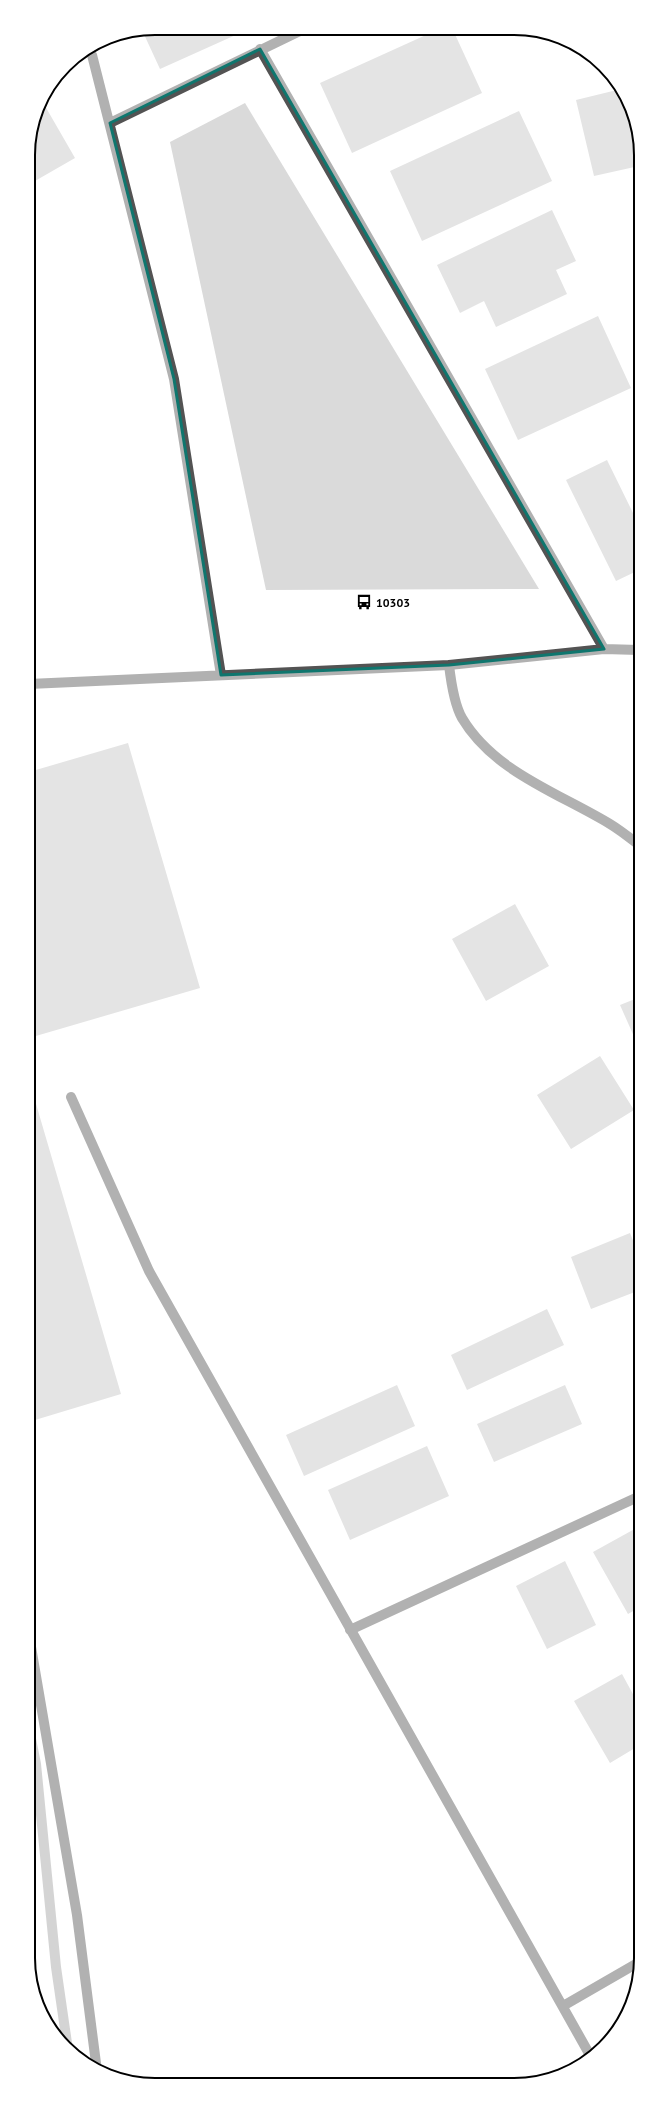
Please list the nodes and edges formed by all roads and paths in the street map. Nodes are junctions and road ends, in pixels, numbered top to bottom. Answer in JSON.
{"nodes":[{"id":1,"x":291,"y":35,"type":"edge"},
{"id":2,"x":260,"y":49,"type":"junction"},
{"id":3,"x":91,"y":53,"type":"edge"},
{"id":4,"x":110,"y":123,"type":"junction"},
{"id":5,"x":604,"y":649,"type":"junction"},
{"id":6,"x":634,"y":650,"type":"edge"},
{"id":7,"x":449,"y":665,"type":"junction"},
{"id":8,"x":221,"y":675,"type":"junction"},
{"id":9,"x":35,"y":684,"type":"edge"},
{"id":10,"x":634,"y":842,"type":"edge"},
{"id":11,"x":71,"y":1097,"type":"dead end"},
{"id":12,"x":634,"y":1499,"type":"edge"},
{"id":13,"x":350,"y":1630,"type":"junction"},
{"id":14,"x":35,"y":1670,"type":"edge"},
{"id":15,"x":634,"y":1965,"type":"edge"},
{"id":16,"x":563,"y":2006,"type":"junction"},
{"id":17,"x":588,"y":2052,"type":"edge"},
{"id":18,"x":96,"y":2063,"type":"edge"}],
"edges":[{"from":1,"to":2,"type":"street"},
{"from":2,"to":4,"type":"street"},
{"from":2,"to":5,"type":"street"},
{"from":3,"to":4,"type":"street"},
{"from":4,"to":8,"type":"street"},
{"from":5,"to":6,"type":"street"},
{"from":5,"to":7,"type":"street"},
{"from":7,"to":8,"type":"street"},
{"from":7,"to":10,"type":"street"},
{"from":8,"to":9,"type":"street"},
{"from":11,"to":13,"type":"street"},
{"from":12,"to":13,"type":"street"},
{"from":13,"to":16,"type":"street"},
{"from":14,"to":18,"type":"street"},
{"from":15,"to":16,"type":"street"},
{"from":16,"to":17,"type":"street"}]}
